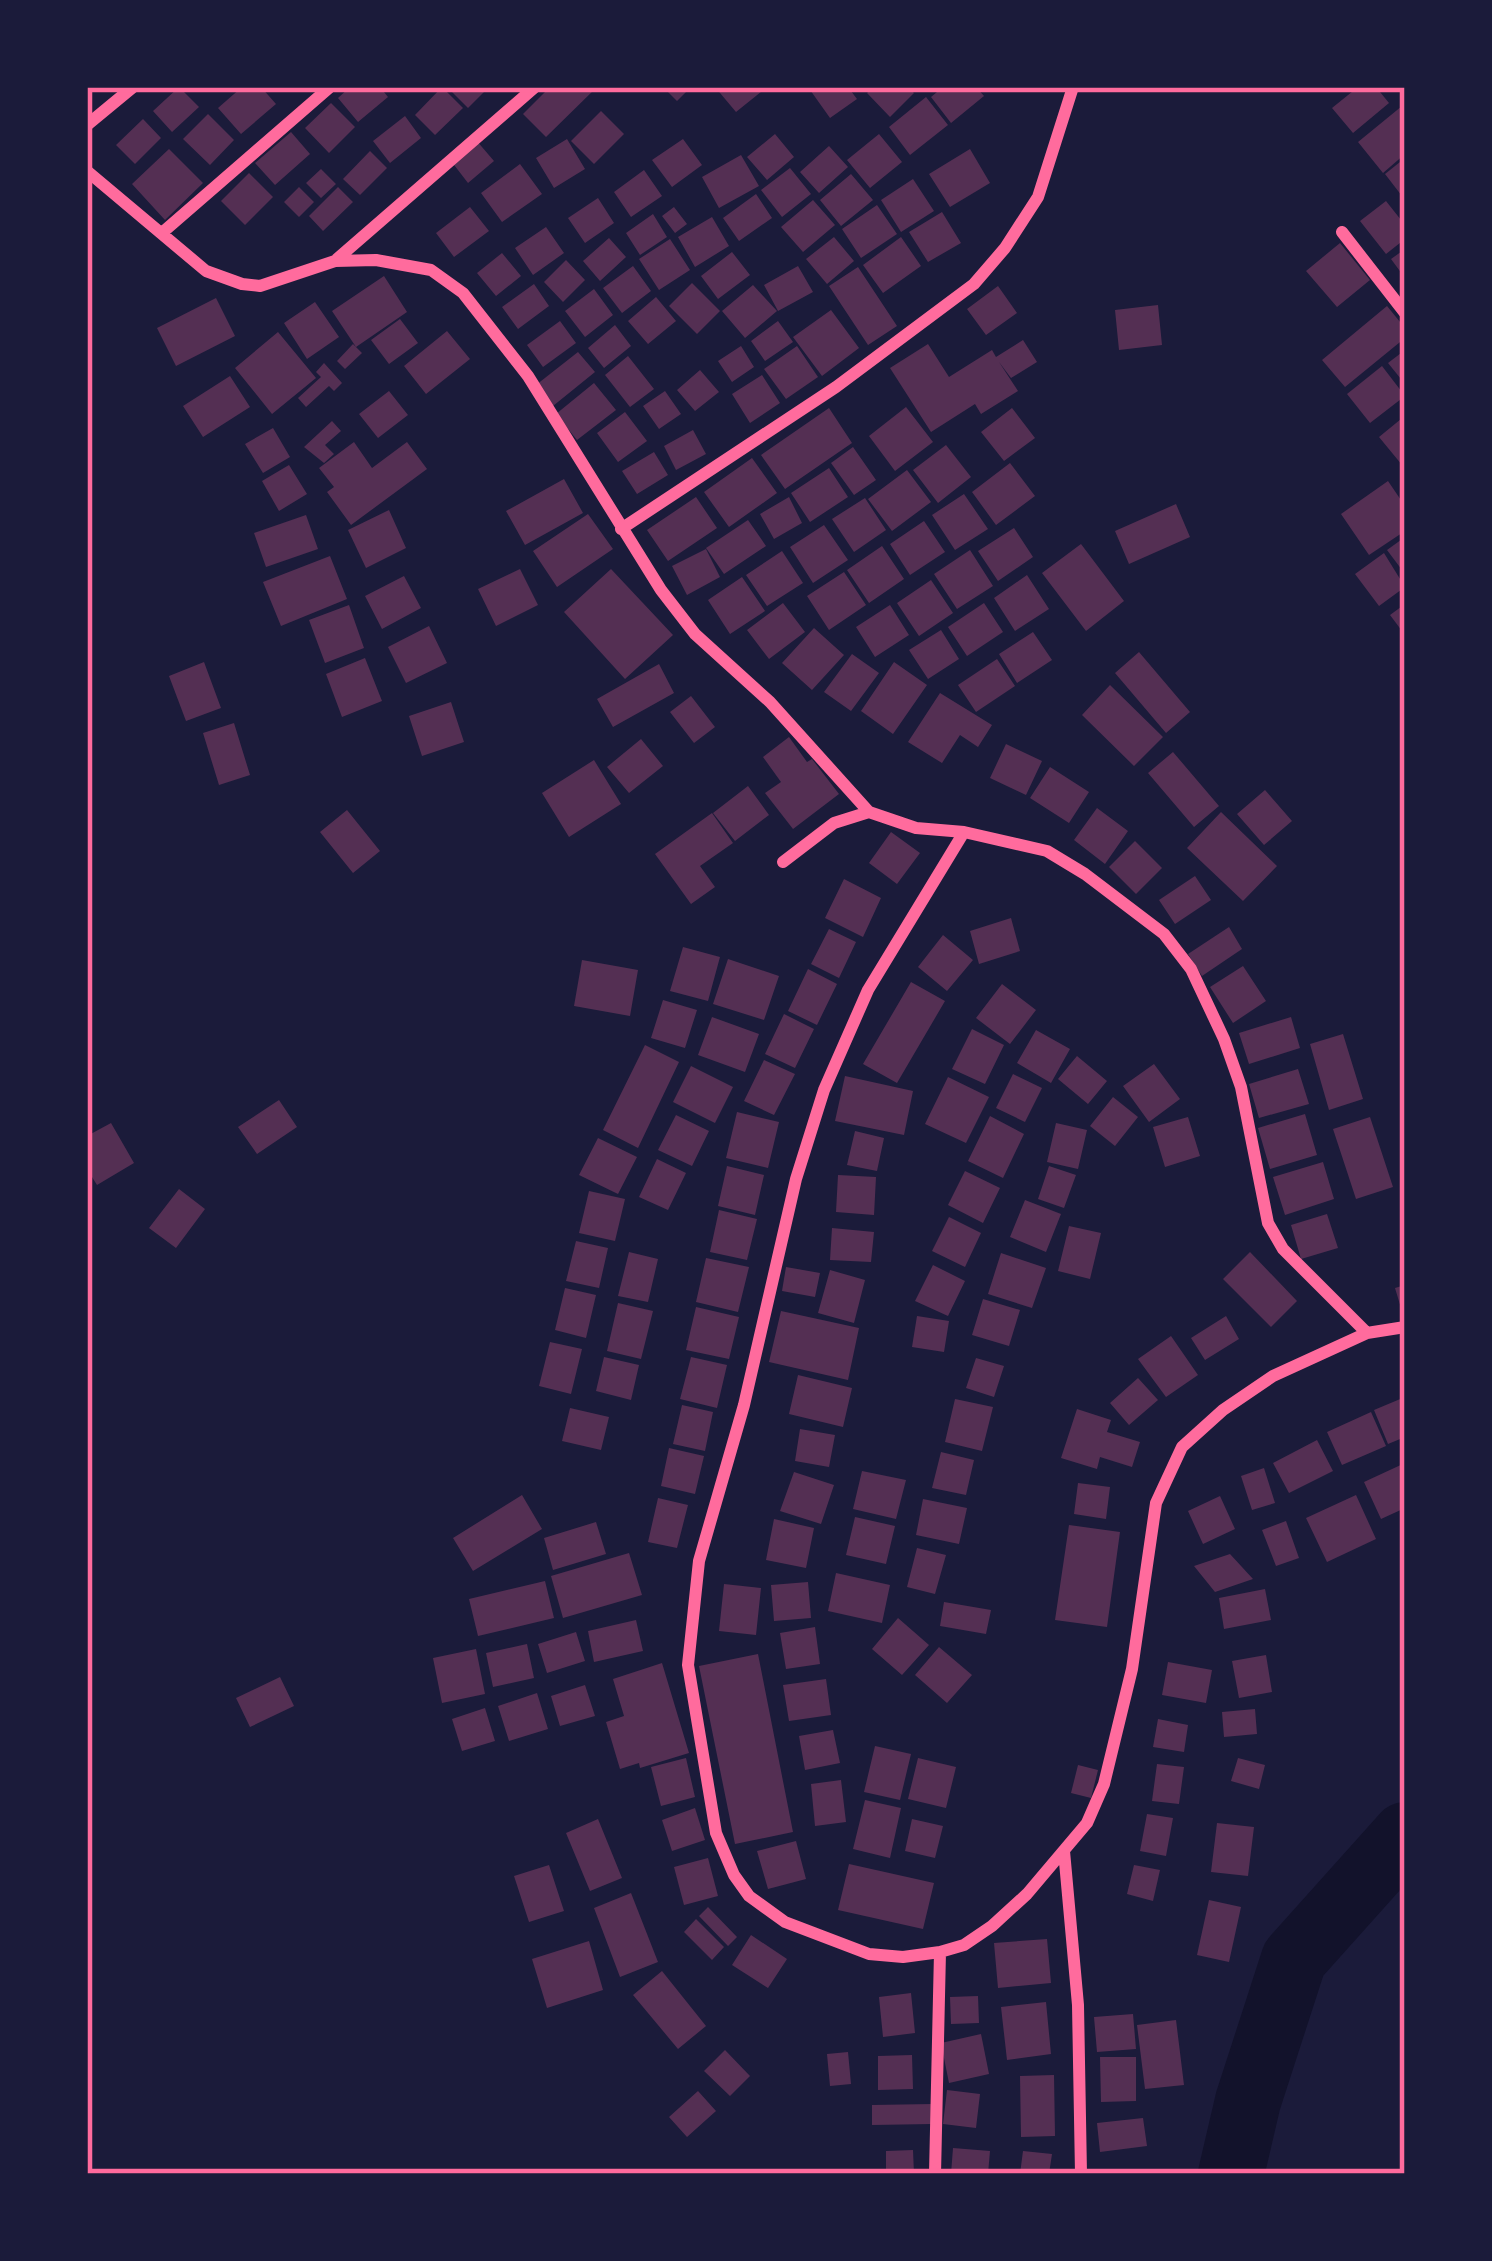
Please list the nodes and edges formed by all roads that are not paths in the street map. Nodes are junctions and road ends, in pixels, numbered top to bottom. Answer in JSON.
{"nodes":[{"id":1,"x":133,"y":87,"type":"edge"},
{"id":2,"x":330,"y":87,"type":"edge"},
{"id":3,"x":535,"y":87,"type":"edge"},
{"id":4,"x":1073,"y":87,"type":"edge"},
{"id":5,"x":87,"y":125,"type":"edge"},
{"id":6,"x":87,"y":171,"type":"edge"},
{"id":7,"x":163,"y":232,"type":"junction"},
{"id":8,"x":1342,"y":232,"type":"dead end"},
{"id":9,"x":335,"y":261,"type":"junction"},
{"id":10,"x":1405,"y":313,"type":"edge"},
{"id":11,"x":621,"y":529,"type":"junction"},
{"id":12,"x":869,"y":812,"type":"junction"},
{"id":13,"x":964,"y":832,"type":"junction"},
{"id":14,"x":783,"y":862,"type":"dead end"},
{"id":15,"x":1405,"y":1327,"type":"edge"},
{"id":16,"x":1367,"y":1334,"type":"junction"},
{"id":17,"x":1064,"y":1851,"type":"junction"},
{"id":18,"x":940,"y":1952,"type":"junction"},
{"id":19,"x":935,"y":2174,"type":"edge"},
{"id":20,"x":1081,"y":2174,"type":"edge"}],
"edges":[{"from":1,"to":5,"type":"street"},
{"from":2,"to":7,"type":"street"},
{"from":3,"to":9,"type":"street"},
{"from":4,"to":11,"type":"street"},
{"from":6,"to":7,"type":"street"},
{"from":7,"to":9,"type":"street"},
{"from":8,"to":10,"type":"street"},
{"from":9,"to":11,"type":"street"},
{"from":11,"to":12,"type":"street"},
{"from":12,"to":13,"type":"street"},
{"from":12,"to":14,"type":"street"},
{"from":13,"to":16,"type":"street"},
{"from":13,"to":18,"type":"street"},
{"from":15,"to":16,"type":"street"},
{"from":16,"to":17,"type":"street"},
{"from":17,"to":18,"type":"street"},
{"from":17,"to":20,"type":"street"},
{"from":18,"to":19,"type":"street"}]}
